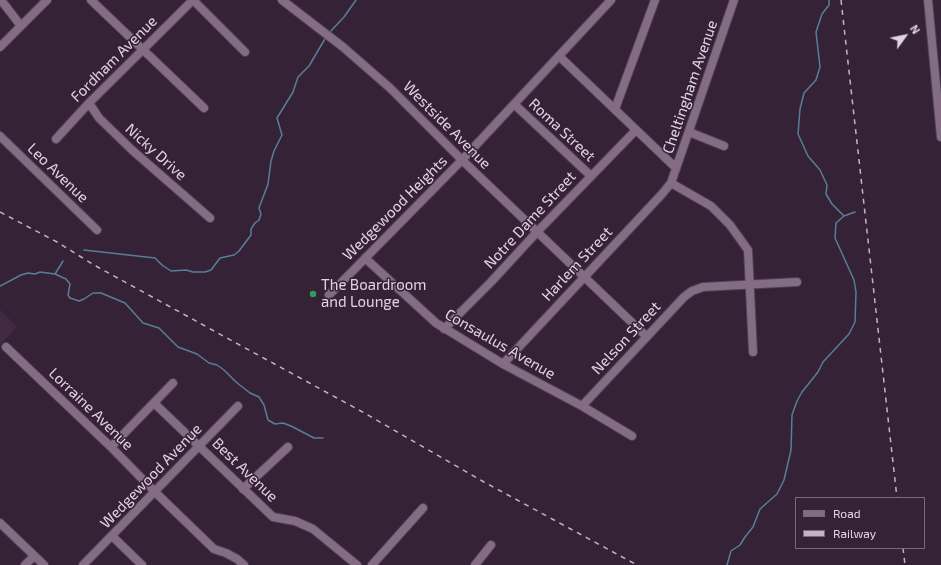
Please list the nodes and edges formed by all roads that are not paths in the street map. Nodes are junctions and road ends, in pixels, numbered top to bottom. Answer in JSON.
{"nodes":[{"id":1,"x":1,"y":0,"type":"edge"},
{"id":2,"x":47,"y":0,"type":"edge"},
{"id":3,"x":91,"y":0,"type":"edge"},
{"id":4,"x":193,"y":0,"type":"edge"},
{"id":5,"x":282,"y":0,"type":"edge"},
{"id":6,"x":611,"y":0,"type":"edge"},
{"id":7,"x":655,"y":0,"type":"edge"},
{"id":8,"x":734,"y":0,"type":"edge"},
{"id":9,"x":928,"y":0,"type":"edge"},
{"id":10,"x":21,"y":26,"type":"junction"},
{"id":11,"x":0,"y":47,"type":"edge"},
{"id":12,"x":143,"y":49,"type":"junction"},
{"id":13,"x":245,"y":52,"type":"dead end"},
{"id":14,"x":560,"y":57,"type":"junction"},
{"id":15,"x":89,"y":103,"type":"junction"},
{"id":16,"x":514,"y":104,"type":"junction"},
{"id":17,"x":204,"y":108,"type":"dead end"},
{"id":18,"x":615,"y":109,"type":"junction"},
{"id":19,"x":636,"y":130,"type":"junction"},
{"id":20,"x":690,"y":132,"type":"junction"},
{"id":21,"x":941,"y":133,"type":"edge"},
{"id":22,"x":0,"y":136,"type":"edge"},
{"id":23,"x":56,"y":139,"type":"dead end"},
{"id":24,"x":724,"y":146,"type":"dead end"},
{"id":25,"x":462,"y":160,"type":"junction"},
{"id":26,"x":676,"y":168,"type":"junction"},
{"id":27,"x":591,"y":176,"type":"junction"},
{"id":28,"x":671,"y":183,"type":"junction"},
{"id":29,"x":210,"y":218,"type":"dead end"},
{"id":30,"x":97,"y":230,"type":"dead end"},
{"id":31,"x":537,"y":232,"type":"junction"},
{"id":32,"x":365,"y":258,"type":"junction"},
{"id":33,"x":585,"y":277,"type":"junction"},
{"id":34,"x":797,"y":282,"type":"dead end"},
{"id":35,"x":749,"y":285,"type":"junction"},
{"id":36,"x":329,"y":294,"type":"dead end"},
{"id":37,"x":444,"y":329,"type":"junction"},
{"id":38,"x":646,"y":336,"type":"junction"},
{"id":39,"x":6,"y":347,"type":"dead end"},
{"id":40,"x":753,"y":352,"type":"dead end"},
{"id":41,"x":503,"y":364,"type":"junction"},
{"id":42,"x":174,"y":383,"type":"dead end"},
{"id":43,"x":154,"y":403,"type":"junction"},
{"id":44,"x":238,"y":406,"type":"dead end"},
{"id":45,"x":582,"y":406,"type":"junction"},
{"id":46,"x":632,"y":436,"type":"dead end"},
{"id":47,"x":199,"y":446,"type":"junction"},
{"id":48,"x":111,"y":447,"type":"junction"},
{"id":49,"x":288,"y":447,"type":"dead end"},
{"id":50,"x":243,"y":489,"type":"junction"},
{"id":51,"x":155,"y":492,"type":"junction"},
{"id":52,"x":423,"y":508,"type":"dead end"},
{"id":53,"x":0,"y":523,"type":"edge"},
{"id":54,"x":112,"y":536,"type":"junction"},
{"id":55,"x":492,"y":545,"type":"dead end"},
{"id":56,"x":34,"y":556,"type":"junction"},
{"id":57,"x":478,"y":564,"type":"edge"},
{"id":58,"x":25,"y":565,"type":"edge"},
{"id":59,"x":44,"y":565,"type":"edge"},
{"id":60,"x":83,"y":565,"type":"edge"},
{"id":61,"x":142,"y":565,"type":"edge"},
{"id":62,"x":244,"y":565,"type":"edge"},
{"id":63,"x":357,"y":565,"type":"edge"},
{"id":64,"x":372,"y":565,"type":"edge"}],
"edges":[{"from":1,"to":10,"type":"street"},
{"from":2,"to":10,"type":"street"},
{"from":3,"to":12,"type":"street"},
{"from":4,"to":12,"type":"street","name":"Fordham Avenue"},
{"from":4,"to":13,"type":"street"},
{"from":5,"to":25,"type":"street","name":"Westside Avenue"},
{"from":6,"to":14,"type":"street","name":"Wedgewood Heights"},
{"from":7,"to":18,"type":"street"},
{"from":8,"to":20,"type":"street","name":"Cheltingham Avenue"},
{"from":9,"to":21,"type":"street"},
{"from":10,"to":11,"type":"street"},
{"from":12,"to":15,"type":"street","name":"Fordham Avenue"},
{"from":12,"to":17,"type":"street"},
{"from":14,"to":16,"type":"street","name":"Wedgewood Heights"},
{"from":14,"to":18,"type":"street"},
{"from":15,"to":23,"type":"street","name":"Fordham Avenue"},
{"from":15,"to":29,"type":"street","name":"Nicky Drive"},
{"from":16,"to":25,"type":"street","name":"Wedgewood Heights"},
{"from":16,"to":27,"type":"street","name":"Roma Street"},
{"from":18,"to":19,"type":"street"},
{"from":19,"to":26,"type":"street"},
{"from":19,"to":27,"type":"street","name":"Notre Dame Street"},
{"from":20,"to":24,"type":"street"},
{"from":20,"to":26,"type":"street","name":"Cheltingham Avenue"},
{"from":22,"to":30,"type":"street","name":"Leo Avenue"},
{"from":25,"to":31,"type":"street","name":"Westside Avenue"},
{"from":25,"to":32,"type":"street","name":"Wedgewood Heights"},
{"from":26,"to":28,"type":"street","name":"Cheltingham Avenue"},
{"from":27,"to":31,"type":"street","name":"Notre Dame Street"},
{"from":28,"to":33,"type":"street","name":"Harlem Street"},
{"from":28,"to":35,"type":"street"},
{"from":31,"to":33,"type":"street","name":"Westside Avenue"},
{"from":31,"to":37,"type":"street","name":"Notre Dame Street"},
{"from":32,"to":36,"type":"street","name":"Wedgewood Heights"},
{"from":32,"to":37,"type":"street","name":"Consaulus Avenue"},
{"from":33,"to":38,"type":"street","name":"Westside Avenue"},
{"from":33,"to":41,"type":"street","name":"Harlem Street"},
{"from":34,"to":35,"type":"street"},
{"from":35,"to":38,"type":"street","name":"Nelson Street"},
{"from":35,"to":40,"type":"street"},
{"from":37,"to":41,"type":"street","name":"Consaulus Avenue"},
{"from":38,"to":45,"type":"street","name":"Nelson Street"},
{"from":39,"to":48,"type":"street","name":"Lorraine Avenue"},
{"from":41,"to":45,"type":"street","name":"Consaulus Avenue"},
{"from":42,"to":43,"type":"street"},
{"from":43,"to":47,"type":"street","name":"Best Avenue"},
{"from":43,"to":48,"type":"street"},
{"from":44,"to":47,"type":"street","name":"Wedgewood Avenue"},
{"from":45,"to":46,"type":"street","name":"Consaulus Avenue"},
{"from":47,"to":50,"type":"street","name":"Best Avenue"},
{"from":47,"to":51,"type":"street","name":"Wedgewood Avenue"},
{"from":48,"to":51,"type":"street","name":"Lorraine Avenue"},
{"from":49,"to":50,"type":"street"},
{"from":50,"to":63,"type":"street","name":"Best Avenue"},
{"from":51,"to":54,"type":"street","name":"Wedgewood Avenue"},
{"from":51,"to":62,"type":"street","name":"Lorraine Avenue"},
{"from":52,"to":64,"type":"street"},
{"from":53,"to":56,"type":"street"},
{"from":54,"to":60,"type":"street","name":"Wedgewood Avenue"},
{"from":54,"to":61,"type":"street"},
{"from":55,"to":57,"type":"street"},
{"from":56,"to":58,"type":"street"},
{"from":56,"to":59,"type":"street"}]}
